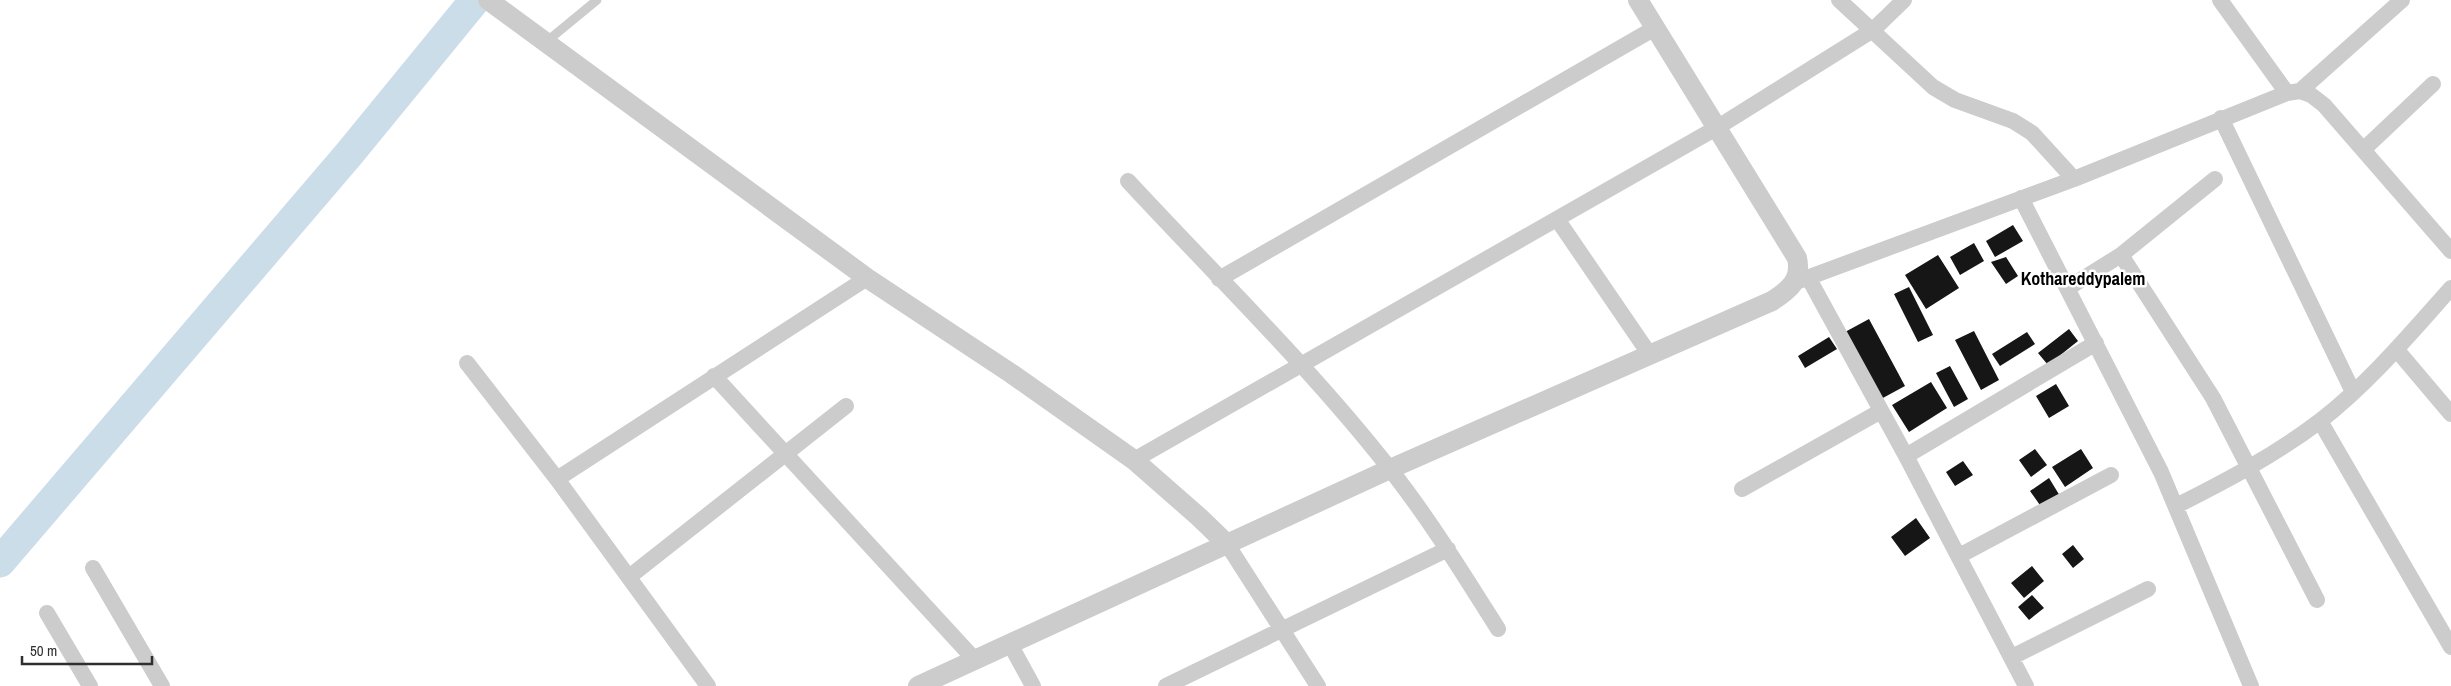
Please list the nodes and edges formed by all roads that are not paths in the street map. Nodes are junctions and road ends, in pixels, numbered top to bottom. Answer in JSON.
{"nodes":[{"id":1,"x":488,"y":0,"type":"edge"},
{"id":2,"x":597,"y":0,"type":"edge"},
{"id":3,"x":1638,"y":0,"type":"edge"},
{"id":4,"x":1839,"y":0,"type":"edge"},
{"id":5,"x":1904,"y":0,"type":"edge"},
{"id":6,"x":2220,"y":0,"type":"edge"},
{"id":7,"x":2402,"y":0,"type":"edge"},
{"id":8,"x":1655,"y":28,"type":"junction"},
{"id":9,"x":1873,"y":30,"type":"junction"},
{"id":10,"x":546,"y":42,"type":"junction"},
{"id":11,"x":2433,"y":84,"type":"dead end"},
{"id":12,"x":2293,"y":92,"type":"junction"},
{"id":13,"x":2220,"y":118,"type":"junction"},
{"id":14,"x":1718,"y":128,"type":"junction"},
{"id":15,"x":2363,"y":150,"type":"junction"},
{"id":16,"x":2074,"y":179,"type":"junction"},
{"id":17,"x":2215,"y":179,"type":"dead end"},
{"id":18,"x":1128,"y":181,"type":"dead end"},
{"id":19,"x":2021,"y":198,"type":"junction"},
{"id":20,"x":1557,"y":219,"type":"junction"},
{"id":21,"x":2451,"y":251,"type":"edge"},
{"id":22,"x":2121,"y":255,"type":"junction"},
{"id":23,"x":867,"y":278,"type":"junction"},
{"id":24,"x":1219,"y":279,"type":"junction"},
{"id":25,"x":1802,"y":279,"type":"junction"},
{"id":26,"x":2068,"y":288,"type":"junction"},
{"id":27,"x":2451,"y":288,"type":"edge"},
{"id":28,"x":2096,"y":343,"type":"junction"},
{"id":29,"x":2396,"y":349,"type":"junction"},
{"id":30,"x":1650,"y":355,"type":"junction"},
{"id":31,"x":467,"y":363,"type":"dead end"},
{"id":32,"x":1301,"y":364,"type":"junction"},
{"id":33,"x":714,"y":376,"type":"junction"},
{"id":34,"x":2353,"y":392,"type":"junction"},
{"id":35,"x":846,"y":406,"type":"dead end"},
{"id":36,"x":1881,"y":411,"type":"junction"},
{"id":37,"x":2451,"y":414,"type":"edge"},
{"id":38,"x":2320,"y":421,"type":"junction"},
{"id":39,"x":785,"y":455,"type":"junction"},
{"id":40,"x":1906,"y":456,"type":"junction"},
{"id":41,"x":1134,"y":460,"type":"junction"},
{"id":42,"x":2250,"y":468,"type":"junction"},
{"id":43,"x":1390,"y":469,"type":"junction"},
{"id":44,"x":2111,"y":475,"type":"dead end"},
{"id":45,"x":557,"y":478,"type":"junction"},
{"id":46,"x":1742,"y":489,"type":"dead end"},
{"id":47,"x":2176,"y":506,"type":"junction"},
{"id":48,"x":1227,"y":544,"type":"junction"},
{"id":49,"x":1448,"y":549,"type":"junction"},
{"id":50,"x":1959,"y":556,"type":"junction"},
{"id":51,"x":93,"y":568,"type":"dead end"},
{"id":52,"x":629,"y":577,"type":"junction"},
{"id":53,"x":2148,"y":589,"type":"dead end"},
{"id":54,"x":2317,"y":600,"type":"dead end"},
{"id":55,"x":47,"y":614,"type":"dead end"},
{"id":56,"x":1283,"y":629,"type":"junction"},
{"id":57,"x":1498,"y":629,"type":"dead end"},
{"id":58,"x":1010,"y":644,"type":"junction"},
{"id":59,"x":2451,"y":647,"type":"edge"},
{"id":60,"x":2012,"y":657,"type":"junction"},
{"id":61,"x":975,"y":660,"type":"junction"},
{"id":62,"x":90,"y":686,"type":"edge"},
{"id":63,"x":162,"y":686,"type":"edge"},
{"id":64,"x":708,"y":686,"type":"edge"},
{"id":65,"x":918,"y":686,"type":"edge"},
{"id":66,"x":1033,"y":686,"type":"edge"},
{"id":67,"x":1166,"y":686,"type":"edge"},
{"id":68,"x":1318,"y":686,"type":"edge"},
{"id":69,"x":2026,"y":686,"type":"edge"},
{"id":70,"x":2251,"y":686,"type":"edge"}],
"edges":[{"from":1,"to":10,"type":"street"},
{"from":2,"to":10,"type":"lane"},
{"from":3,"to":8,"type":"street"},
{"from":4,"to":9,"type":"street"},
{"from":5,"to":9,"type":"street"},
{"from":6,"to":12,"type":"street"},
{"from":7,"to":12,"type":"street"},
{"from":8,"to":14,"type":"street"},
{"from":8,"to":24,"type":"street"},
{"from":9,"to":14,"type":"street"},
{"from":9,"to":16,"type":"street"},
{"from":10,"to":23,"type":"street"},
{"from":11,"to":15,"type":"street"},
{"from":12,"to":13,"type":"street"},
{"from":12,"to":15,"type":"street"},
{"from":13,"to":16,"type":"street"},
{"from":13,"to":34,"type":"street"},
{"from":14,"to":20,"type":"street"},
{"from":14,"to":25,"type":"street"},
{"from":15,"to":21,"type":"street"},
{"from":16,"to":19,"type":"street"},
{"from":17,"to":22,"type":"street"},
{"from":18,"to":24,"type":"street"},
{"from":19,"to":25,"type":"street"},
{"from":19,"to":26,"type":"street"},
{"from":20,"to":30,"type":"street"},
{"from":20,"to":32,"type":"street"},
{"from":22,"to":26,"type":"street"},
{"from":22,"to":42,"type":"street"},
{"from":23,"to":33,"type":"street"},
{"from":23,"to":41,"type":"street"},
{"from":24,"to":32,"type":"street"},
{"from":25,"to":30,"type":"street"},
{"from":25,"to":36,"type":"street"},
{"from":26,"to":28,"type":"street"},
{"from":27,"to":29,"type":"street"},
{"from":28,"to":40,"type":"street"},
{"from":28,"to":47,"type":"street"},
{"from":29,"to":34,"type":"street"},
{"from":29,"to":37,"type":"street"},
{"from":30,"to":43,"type":"street"},
{"from":31,"to":45,"type":"street"},
{"from":32,"to":41,"type":"street"},
{"from":32,"to":43,"type":"street"},
{"from":33,"to":39,"type":"street"},
{"from":33,"to":45,"type":"street"},
{"from":34,"to":38,"type":"street"},
{"from":35,"to":39,"type":"street"},
{"from":36,"to":40,"type":"street"},
{"from":36,"to":46,"type":"street"},
{"from":38,"to":42,"type":"street"},
{"from":38,"to":59,"type":"street"},
{"from":39,"to":52,"type":"street"},
{"from":39,"to":61,"type":"street"},
{"from":40,"to":50,"type":"street"},
{"from":41,"to":48,"type":"street"},
{"from":42,"to":47,"type":"street"},
{"from":42,"to":54,"type":"street"},
{"from":43,"to":48,"type":"street"},
{"from":43,"to":49,"type":"street"},
{"from":44,"to":50,"type":"street"},
{"from":45,"to":52,"type":"street"},
{"from":47,"to":70,"type":"street"},
{"from":48,"to":56,"type":"street"},
{"from":48,"to":58,"type":"street"},
{"from":49,"to":56,"type":"street"},
{"from":49,"to":57,"type":"street"},
{"from":50,"to":60,"type":"street"},
{"from":51,"to":63,"type":"street"},
{"from":52,"to":64,"type":"street"},
{"from":53,"to":60,"type":"street"},
{"from":55,"to":62,"type":"street"},
{"from":56,"to":67,"type":"street"},
{"from":56,"to":68,"type":"street"},
{"from":58,"to":61,"type":"street"},
{"from":58,"to":66,"type":"street"},
{"from":60,"to":69,"type":"street"},
{"from":61,"to":65,"type":"street"}]}
